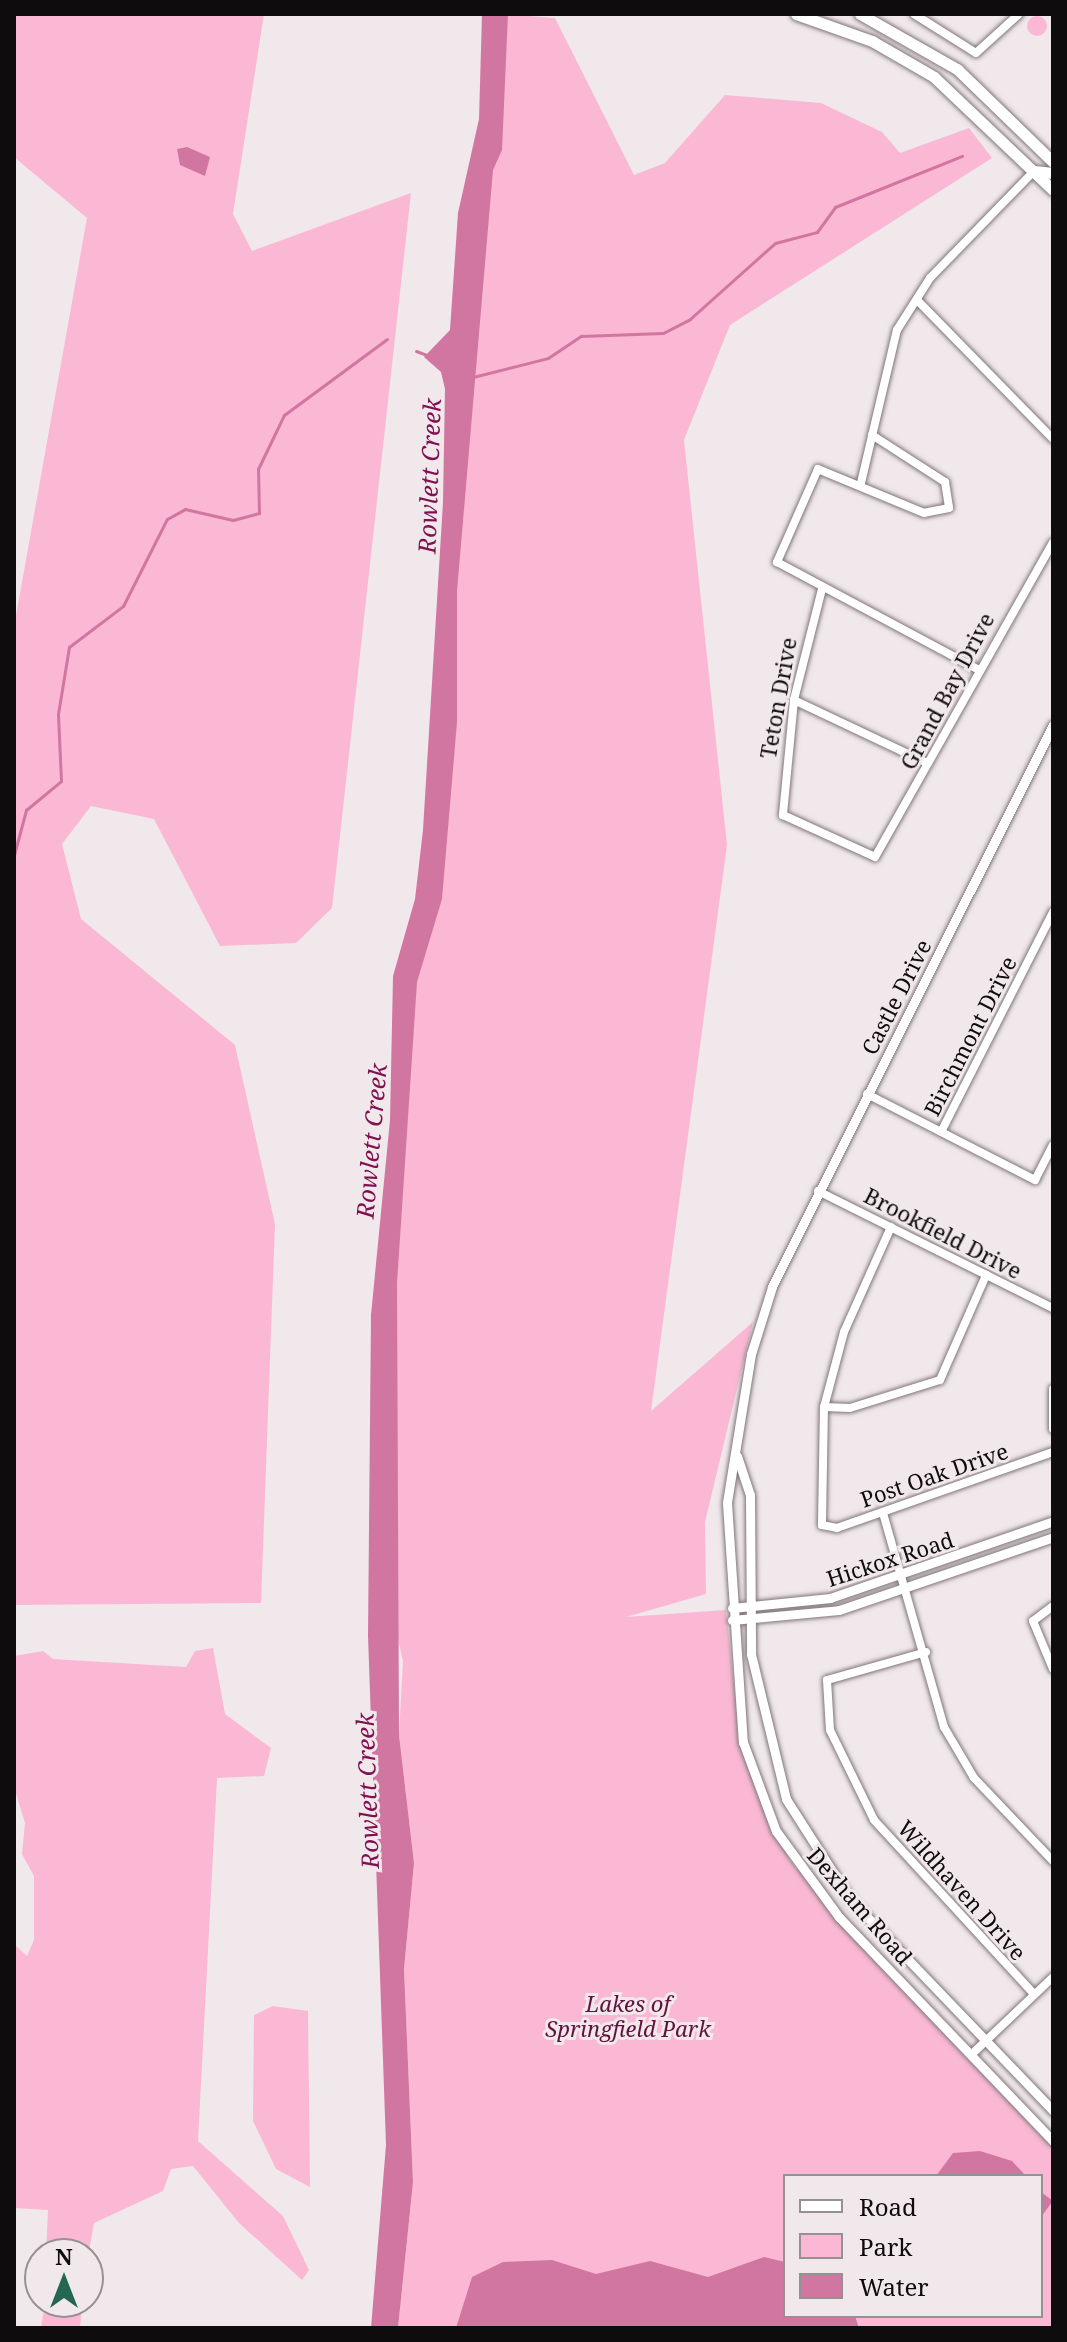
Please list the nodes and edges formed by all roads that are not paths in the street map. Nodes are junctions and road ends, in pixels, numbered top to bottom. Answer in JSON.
{"nodes":[{"id":1,"x":796,"y":14,"type":"edge"},
{"id":2,"x":860,"y":14,"type":"edge"},
{"id":3,"x":914,"y":14,"type":"edge"},
{"id":4,"x":1019,"y":14,"type":"edge"},
{"id":5,"x":1051,"y":156,"type":"edge"},
{"id":6,"x":1034,"y":171,"type":"junction"},
{"id":7,"x":1053,"y":173,"type":"edge"},
{"id":8,"x":1053,"y":190,"type":"edge"},
{"id":9,"x":917,"y":300,"type":"junction"},
{"id":10,"x":872,"y":435,"type":"junction"},
{"id":11,"x":1053,"y":439,"type":"edge"},
{"id":12,"x":861,"y":483,"type":"junction"},
{"id":13,"x":1053,"y":543,"type":"edge"},
{"id":14,"x":822,"y":589,"type":"junction"},
{"id":15,"x":977,"y":669,"type":"junction"},
{"id":16,"x":794,"y":700,"type":"junction"},
{"id":17,"x":1053,"y":725,"type":"edge"},
{"id":18,"x":927,"y":763,"type":"junction"},
{"id":19,"x":875,"y":857,"type":"joint"},
{"id":20,"x":1053,"y":912,"type":"edge"},
{"id":21,"x":867,"y":1094,"type":"junction"},
{"id":22,"x":941,"y":1132,"type":"junction"},
{"id":23,"x":1053,"y":1145,"type":"edge"},
{"id":24,"x":818,"y":1191,"type":"junction"},
{"id":25,"x":891,"y":1227,"type":"junction"},
{"id":26,"x":986,"y":1275,"type":"junction"},
{"id":27,"x":772,"y":1287,"type":"joint"},
{"id":28,"x":1053,"y":1308,"type":"edge"},
{"id":29,"x":1053,"y":1389,"type":"edge"},
{"id":30,"x":824,"y":1407,"type":"junction"},
{"id":31,"x":1053,"y":1429,"type":"edge"},
{"id":32,"x":1053,"y":1452,"type":"edge"},
{"id":33,"x":737,"y":1456,"type":"junction"},
{"id":34,"x":883,"y":1513,"type":"junction"},
{"id":35,"x":1053,"y":1521,"type":"edge"},
{"id":36,"x":1053,"y":1537,"type":"edge"},
{"id":37,"x":902,"y":1575,"type":"junction"},
{"id":38,"x":906,"y":1589,"type":"junction"},
{"id":39,"x":1053,"y":1606,"type":"edge"},
{"id":40,"x":749,"y":1607,"type":"junction"},
{"id":41,"x":732,"y":1608,"type":"junction"},
{"id":42,"x":732,"y":1620,"type":"junction"},
{"id":43,"x":750,"y":1620,"type":"junction"},
{"id":44,"x":926,"y":1652,"type":"junction"},
{"id":45,"x":1053,"y":1669,"type":"edge"},
{"id":46,"x":1053,"y":1861,"type":"edge"},
{"id":47,"x":1053,"y":1977,"type":"edge"},
{"id":48,"x":1034,"y":1994,"type":"junction"},
{"id":49,"x":987,"y":2040,"type":"junction"},
{"id":50,"x":972,"y":2054,"type":"junction"},
{"id":51,"x":1053,"y":2111,"type":"edge"},
{"id":52,"x":1053,"y":2141,"type":"edge"}],
"edges":[{"from":1,"to":6,"type":"main road"},
{"from":2,"to":5,"type":"main road"},
{"from":3,"to":4,"type":"street"},
{"from":6,"to":7,"type":"main road"},
{"from":6,"to":8,"type":"main road"},
{"from":6,"to":9,"type":"street"},
{"from":9,"to":10,"type":"street"},
{"from":9,"to":11,"type":"street"},
{"from":10,"to":12,"type":"street"},
{"from":10,"to":12,"type":"street"},
{"from":12,"to":14,"type":"street"},
{"from":13,"to":15,"type":"street","name":"Grand Bay Drive"},
{"from":14,"to":15,"type":"street"},
{"from":14,"to":16,"type":"street","name":"Teton Drive"},
{"from":15,"to":18,"type":"street","name":"Grand Bay Drive"},
{"from":16,"to":18,"type":"street"},
{"from":16,"to":19,"type":"street","name":"Teton Drive"},
{"from":17,"to":21,"type":"street","name":"Castle Drive"},
{"from":18,"to":19,"type":"street","name":"Grand Bay Drive"},
{"from":20,"to":22,"type":"street","name":"Birchmont Drive"},
{"from":21,"to":22,"type":"street"},
{"from":21,"to":24,"type":"street","name":"Castle Drive"},
{"from":22,"to":23,"type":"street","name":"Birchmont Drive"},
{"from":24,"to":25,"type":"street","name":"Brookfield Drive"},
{"from":24,"to":27,"type":"street","name":"Castle Drive"},
{"from":25,"to":26,"type":"street","name":"Brookfield Drive"},
{"from":25,"to":30,"type":"street"},
{"from":26,"to":28,"type":"street","name":"Brookfield Drive"},
{"from":26,"to":30,"type":"street"},
{"from":27,"to":33,"type":"street","name":"Dexham Road"},
{"from":29,"to":31,"type":"street"},
{"from":30,"to":34,"type":"street","name":"Post Oak Drive"},
{"from":32,"to":34,"type":"street","name":"Post Oak Drive"},
{"from":33,"to":40,"type":"street","name":"Dexham Road"},
{"from":33,"to":41,"type":"street","name":"Dexham Road"},
{"from":34,"to":37,"type":"street"},
{"from":35,"to":37,"type":"street","name":"Hickox Road"},
{"from":36,"to":38,"type":"street","name":"Hickox Road"},
{"from":37,"to":38,"type":"street"},
{"from":37,"to":40,"type":"street","name":"Hickox Road"},
{"from":38,"to":43,"type":"street","name":"Hickox Road"},
{"from":38,"to":44,"type":"street"},
{"from":39,"to":45,"type":"street"},
{"from":40,"to":41,"type":"street","name":"Hickox Road"},
{"from":40,"to":43,"type":"street","name":"Dexham Road"},
{"from":41,"to":42,"type":"street","name":"Dexham Road"},
{"from":42,"to":43,"type":"street","name":"Hickox Road"},
{"from":42,"to":50,"type":"street","name":"Dexham Road"},
{"from":43,"to":49,"type":"street","name":"Dexham Road"},
{"from":44,"to":46,"type":"street"},
{"from":44,"to":48,"type":"street","name":"Wildhaven Drive"},
{"from":47,"to":48,"type":"street"},
{"from":48,"to":49,"type":"street"},
{"from":49,"to":50,"type":"street"},
{"from":49,"to":51,"type":"street","name":"Dexham Road"},
{"from":50,"to":52,"type":"street","name":"Dexham Road"}]}
